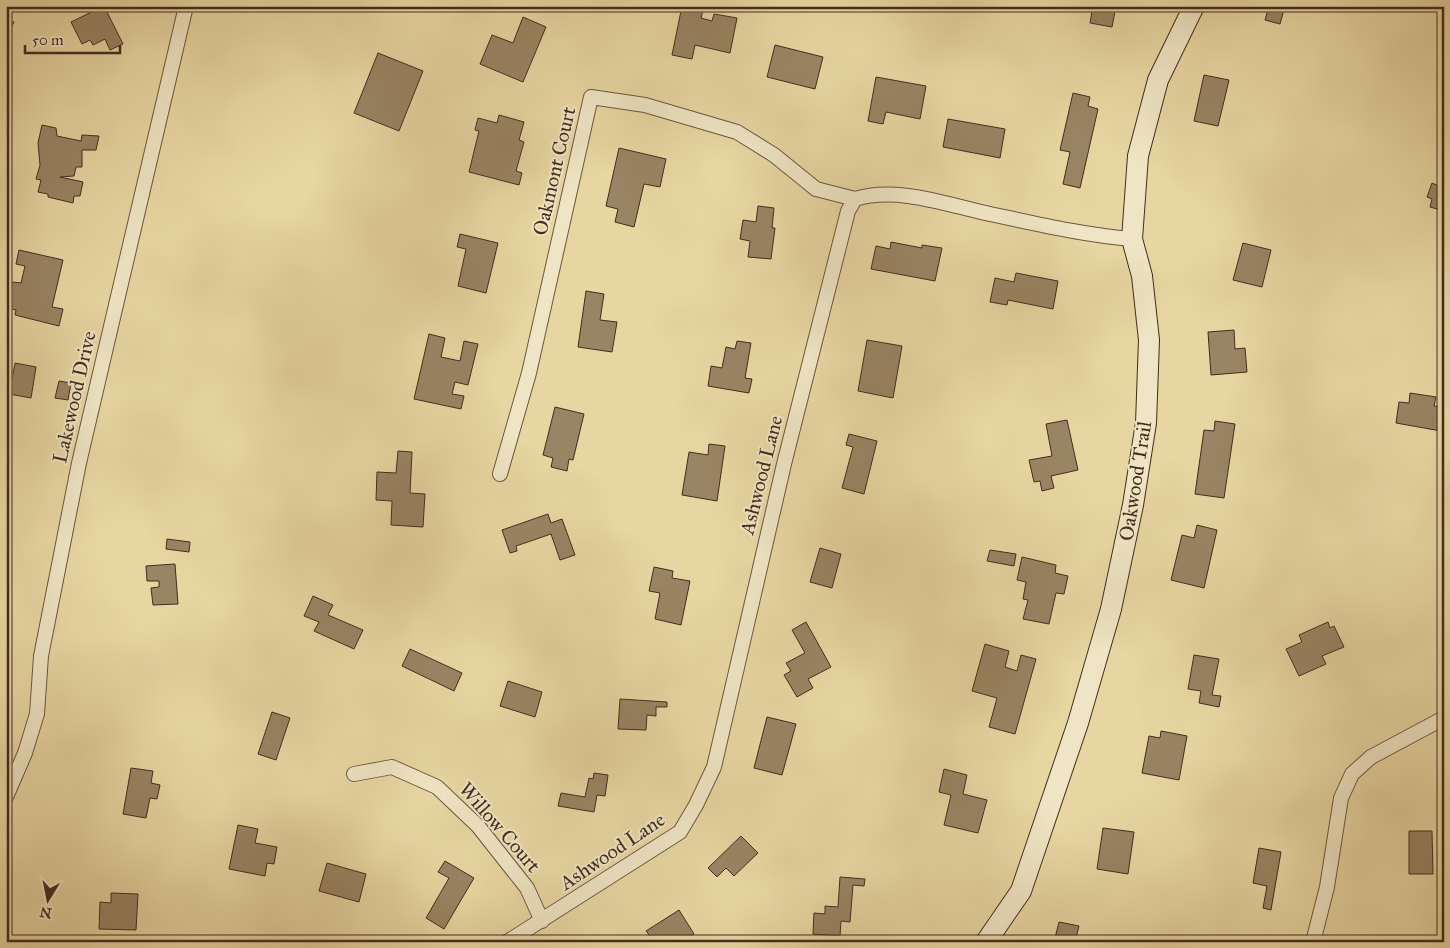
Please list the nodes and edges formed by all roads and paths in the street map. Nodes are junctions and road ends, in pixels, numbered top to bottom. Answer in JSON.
{"nodes":[{"id":1,"x":186,"y":6,"type":"edge"},
{"id":2,"x":1194,"y":6,"type":"edge"},
{"id":3,"x":855,"y":199,"type":"junction"},
{"id":4,"x":1132,"y":239,"type":"junction"},
{"id":5,"x":500,"y":474,"type":"dead end"},
{"id":6,"x":1444,"y":718,"type":"edge"},
{"id":7,"x":354,"y":774,"type":"dead end"},
{"id":8,"x":6,"y":797,"type":"edge"},
{"id":9,"x":542,"y":921,"type":"junction"},
{"id":10,"x":507,"y":942,"type":"edge"},
{"id":11,"x":986,"y":942,"type":"edge"},
{"id":12,"x":1313,"y":942,"type":"edge"}],
"edges":[{"from":1,"to":8,"type":"street","name":"Lakewood Drive"},
{"from":2,"to":4,"type":"street","name":"Oakwood Trail"},
{"from":3,"to":4,"type":"street"},
{"from":3,"to":5,"type":"street","name":"Oakmont Court"},
{"from":3,"to":9,"type":"street","name":"Ashwood Lane"},
{"from":4,"to":11,"type":"street","name":"Oakwood Trail"},
{"from":6,"to":12,"type":"street"},
{"from":7,"to":9,"type":"street","name":"Willow Court"},
{"from":9,"to":10,"type":"street","name":"Ashwood Lane"}]}
